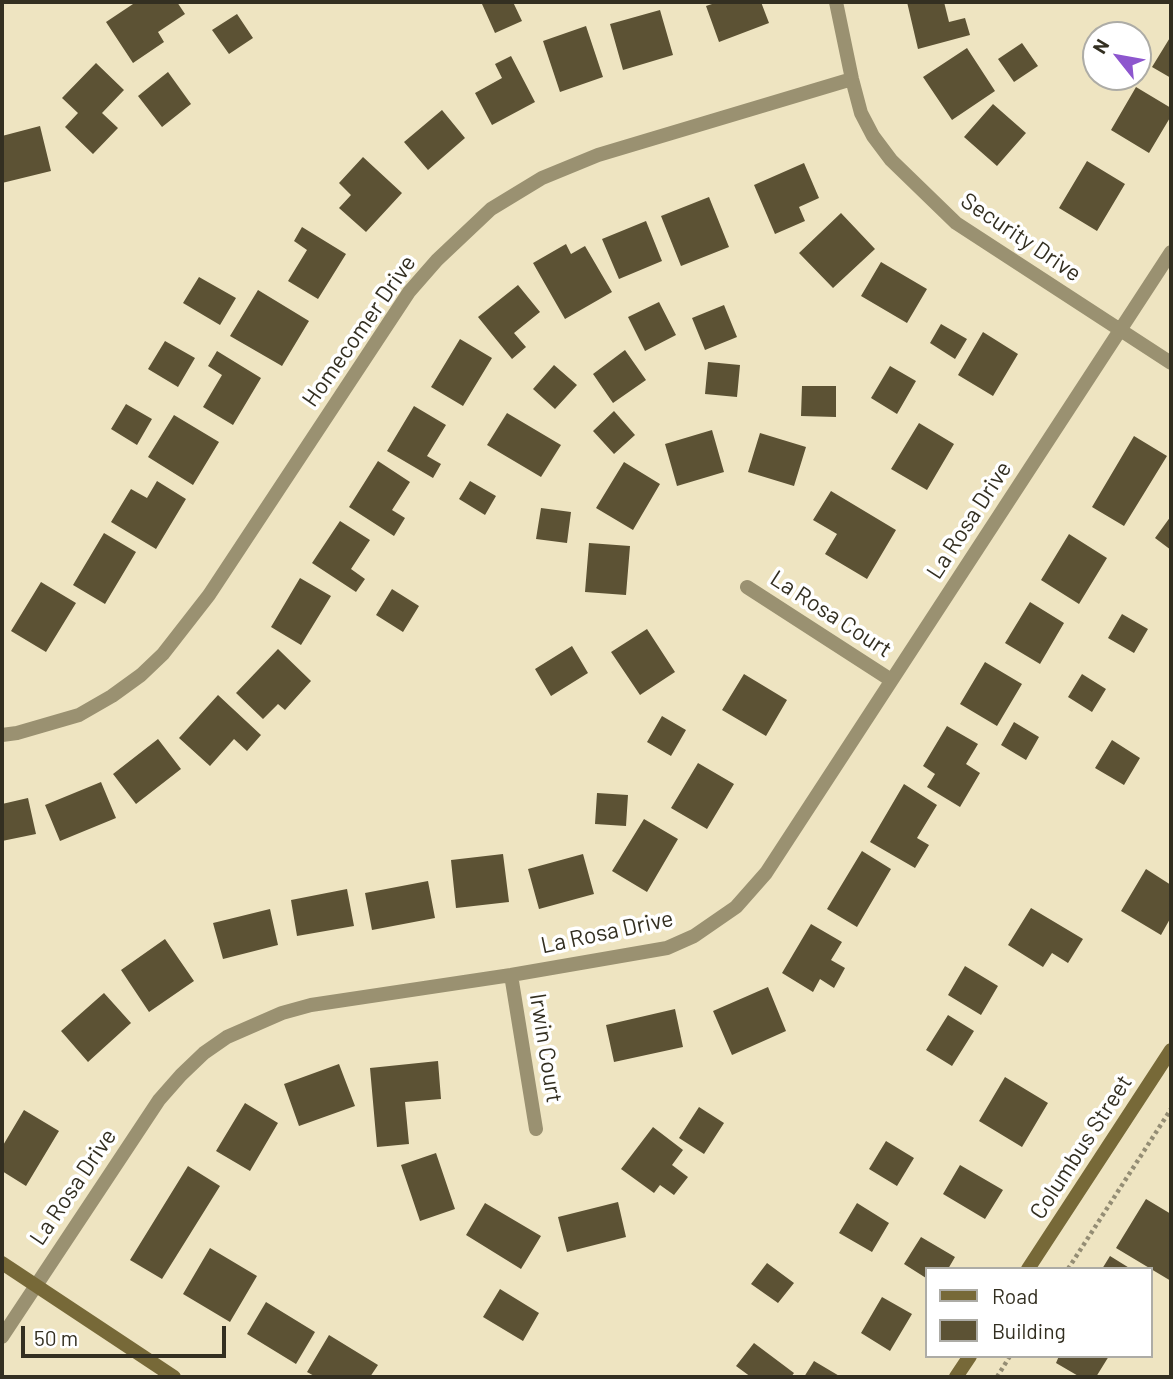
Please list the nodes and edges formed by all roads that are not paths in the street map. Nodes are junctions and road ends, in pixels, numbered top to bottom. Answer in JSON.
{"nodes":[{"id":1,"x":836,"y":2,"type":"edge"},
{"id":2,"x":852,"y":79,"type":"junction"},
{"id":3,"x":1171,"y":252,"type":"edge"},
{"id":4,"x":1120,"y":330,"type":"junction"},
{"id":5,"x":1171,"y":363,"type":"edge"},
{"id":6,"x":747,"y":587,"type":"dead end"},
{"id":7,"x":891,"y":680,"type":"junction"},
{"id":8,"x":2,"y":735,"type":"edge"},
{"id":9,"x":511,"y":975,"type":"junction"},
{"id":10,"x":1171,"y":1049,"type":"edge"},
{"id":11,"x":536,"y":1129,"type":"dead end"},
{"id":12,"x":2,"y":1263,"type":"edge"},
{"id":13,"x":1029,"y":1267,"type":"edge"},
{"id":14,"x":36,"y":1286,"type":"junction"},
{"id":15,"x":2,"y":1338,"type":"edge"},
{"id":16,"x":969,"y":1358,"type":"edge"},
{"id":17,"x":963,"y":1375,"type":"edge"},
{"id":18,"x":174,"y":1377,"type":"edge"}],
"edges":[{"from":1,"to":2,"type":"street","name":"Security Drive"},
{"from":2,"to":4,"type":"street","name":"Security Drive"},
{"from":2,"to":8,"type":"street","name":"Homecomer Drive"},
{"from":3,"to":4,"type":"street","name":"La Rosa Drive"},
{"from":4,"to":5,"type":"street","name":"Security Drive"},
{"from":4,"to":7,"type":"street","name":"La Rosa Drive"},
{"from":6,"to":7,"type":"street","name":"La Rosa Court"},
{"from":7,"to":9,"type":"street","name":"La Rosa Drive"},
{"from":9,"to":11,"type":"street","name":"Irwin Court"},
{"from":9,"to":14,"type":"street","name":"La Rosa Drive"},
{"from":10,"to":13,"type":"main road","name":"Columbus Street"},
{"from":12,"to":14,"type":"main road"},
{"from":14,"to":15,"type":"street","name":"La Rosa Drive"},
{"from":14,"to":18,"type":"main road"},
{"from":16,"to":17,"type":"main road"}]}
